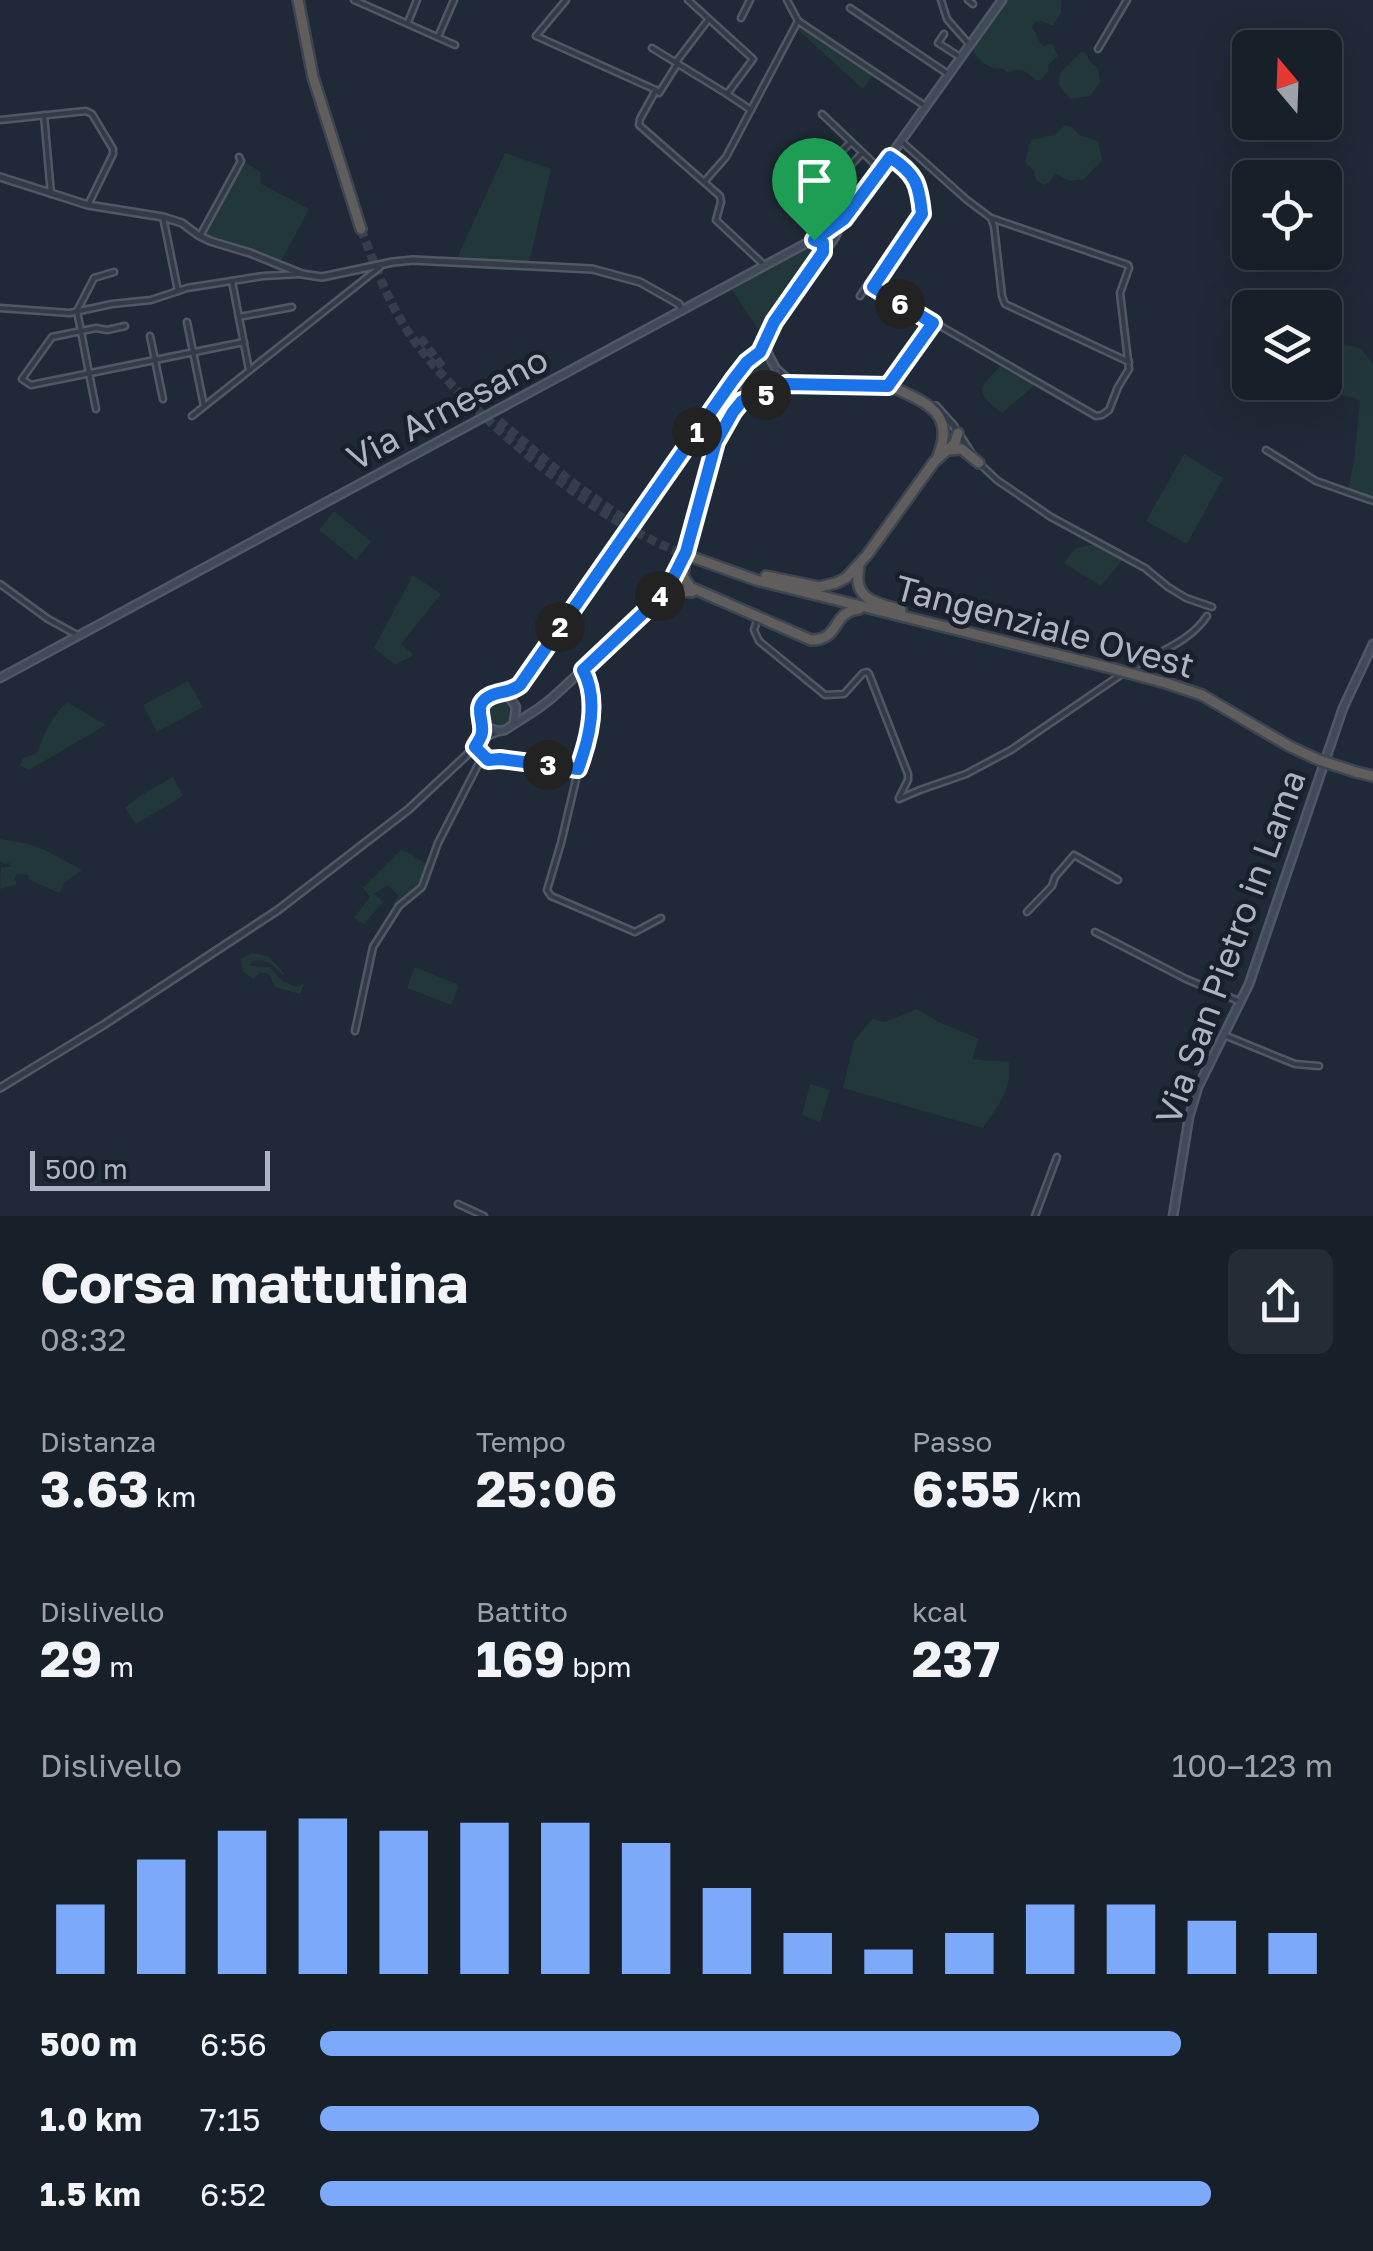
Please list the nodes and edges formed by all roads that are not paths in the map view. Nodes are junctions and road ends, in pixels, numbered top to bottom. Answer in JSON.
{"nodes":[{"id":1,"x":301,"y":0,"type":"edge"},
{"id":2,"x":354,"y":0,"type":"edge"},
{"id":3,"x":380,"y":0,"type":"edge"},
{"id":4,"x":417,"y":0,"type":"edge"},
{"id":5,"x":454,"y":0,"type":"edge"},
{"id":6,"x":566,"y":0,"type":"edge"},
{"id":7,"x":688,"y":0,"type":"edge"},
{"id":8,"x":750,"y":0,"type":"edge"},
{"id":9,"x":787,"y":0,"type":"edge"},
{"id":10,"x":941,"y":0,"type":"edge"},
{"id":11,"x":1002,"y":0,"type":"edge"},
{"id":12,"x":1127,"y":0,"type":"edge"},
{"id":13,"x":850,"y":8,"type":"dead end"},
{"id":14,"x":376,"y":9,"type":"junction"},
{"id":15,"x":741,"y":18,"type":"dead end"},
{"id":16,"x":708,"y":20,"type":"junction"},
{"id":17,"x":798,"y":21,"type":"junction"},
{"id":18,"x":408,"y":22,"type":"junction"},
{"id":19,"x":944,"y":34,"type":"dead end"},
{"id":20,"x":438,"y":37,"type":"junction"},
{"id":21,"x":969,"y":44,"type":"junction"},
{"id":22,"x":454,"y":45,"type":"dead end"},
{"id":23,"x":652,"y":48,"type":"dead end"},
{"id":24,"x":1098,"y":49,"type":"dead end"},
{"id":25,"x":960,"y":58,"type":"junction"},
{"id":26,"x":677,"y":63,"type":"junction"},
{"id":27,"x":948,"y":74,"type":"junction"},
{"id":28,"x":656,"y":90,"type":"junction"},
{"id":29,"x":727,"y":94,"type":"junction"},
{"id":30,"x":925,"y":106,"type":"junction"},
{"id":31,"x":751,"y":110,"type":"junction"},
{"id":32,"x":822,"y":114,"type":"dead end"},
{"id":33,"x":44,"y":115,"type":"junction"},
{"id":34,"x":0,"y":120,"type":"edge"},
{"id":35,"x":901,"y":140,"type":"junction"},
{"id":36,"x":851,"y":142,"type":"junction"},
{"id":37,"x":840,"y":153,"type":"dead end"},
{"id":38,"x":862,"y":153,"type":"junction"},
{"id":39,"x":239,"y":157,"type":"dead end"},
{"id":40,"x":890,"y":157,"type":"junction"},
{"id":41,"x":852,"y":164,"type":"dead end"},
{"id":42,"x":880,"y":170,"type":"junction"},
{"id":43,"x":0,"y":176,"type":"edge"},
{"id":44,"x":704,"y":182,"type":"junction"},
{"id":45,"x":52,"y":194,"type":"junction"},
{"id":46,"x":88,"y":205,"type":"junction"},
{"id":47,"x":162,"y":218,"type":"junction"},
{"id":48,"x":991,"y":218,"type":"junction"},
{"id":49,"x":844,"y":219,"type":"junction"},
{"id":50,"x":364,"y":228,"type":"tunnel mouth"},
{"id":51,"x":827,"y":232,"type":"junction"},
{"id":52,"x":200,"y":236,"type":"junction"},
{"id":53,"x":814,"y":240,"type":"junction"},
{"id":54,"x":832,"y":242,"type":"junction"},
{"id":55,"x":824,"y":250,"type":"junction"},
{"id":56,"x":384,"y":264,"type":"junction"},
{"id":57,"x":766,"y":266,"type":"junction"},
{"id":58,"x":114,"y":272,"type":"dead end"},
{"id":59,"x":302,"y":274,"type":"junction"},
{"id":60,"x":232,"y":280,"type":"junction"},
{"id":61,"x":873,"y":287,"type":"junction"},
{"id":62,"x":178,"y":290,"type":"junction"},
{"id":63,"x":860,"y":296,"type":"dead end"},
{"id":64,"x":666,"y":299,"type":"junction"},
{"id":65,"x":701,"y":301,"type":"junction"},
{"id":66,"x":292,"y":307,"type":"dead end"},
{"id":67,"x":0,"y":308,"type":"edge"},
{"id":68,"x":682,"y":311,"type":"junction"},
{"id":69,"x":77,"y":312,"type":"junction"},
{"id":70,"x":239,"y":317,"type":"junction"},
{"id":71,"x":666,"y":319,"type":"junction"},
{"id":72,"x":187,"y":322,"type":"dead end"},
{"id":73,"x":933,"y":323,"type":"junction"},
{"id":74,"x":125,"y":326,"type":"dead end"},
{"id":75,"x":80,"y":332,"type":"junction"},
{"id":76,"x":150,"y":336,"type":"dead end"},
{"id":77,"x":766,"y":337,"type":"junction"},
{"id":78,"x":244,"y":342,"type":"junction"},
{"id":79,"x":193,"y":352,"type":"junction"},
{"id":80,"x":752,"y":359,"type":"junction"},
{"id":81,"x":154,"y":360,"type":"junction"},
{"id":82,"x":1129,"y":362,"type":"junction"},
{"id":83,"x":774,"y":365,"type":"junction"},
{"id":84,"x":743,"y":368,"type":"junction"},
{"id":85,"x":249,"y":370,"type":"junction"},
{"id":86,"x":89,"y":373,"type":"junction"},
{"id":87,"x":806,"y":384,"type":"junction"},
{"id":88,"x":889,"y":386,"type":"junction"},
{"id":89,"x":770,"y":393,"type":"junction"},
{"id":90,"x":760,"y":396,"type":"junction"},
{"id":91,"x":162,"y":400,"type":"dead end"},
{"id":92,"x":204,"y":406,"type":"junction"},
{"id":93,"x":96,"y":409,"type":"dead end"},
{"id":94,"x":192,"y":416,"type":"dead end"},
{"id":95,"x":958,"y":433,"type":"junction"},
{"id":96,"x":944,"y":439,"type":"junction"},
{"id":97,"x":1266,"y":450,"type":"dead end"},
{"id":98,"x":945,"y":451,"type":"junction"},
{"id":99,"x":934,"y":462,"type":"junction"},
{"id":100,"x":979,"y":463,"type":"junction"},
{"id":101,"x":1373,"y":501,"type":"edge"},
{"id":102,"x":690,"y":554,"type":"junction"},
{"id":103,"x":866,"y":555,"type":"junction"},
{"id":104,"x":758,"y":576,"type":"junction"},
{"id":105,"x":0,"y":584,"type":"edge"},
{"id":106,"x":783,"y":587,"type":"junction"},
{"id":107,"x":700,"y":593,"type":"junction"},
{"id":108,"x":654,"y":603,"type":"junction"},
{"id":109,"x":1212,"y":607,"type":"dead end"},
{"id":110,"x":1207,"y":616,"type":"dead end"},
{"id":111,"x":758,"y":618,"type":"junction"},
{"id":112,"x":915,"y":618,"type":"junction"},
{"id":113,"x":836,"y":625,"type":"junction"},
{"id":114,"x":79,"y":636,"type":"junction"},
{"id":115,"x":1373,"y":644,"type":"edge"},
{"id":116,"x":583,"y":670,"type":"junction"},
{"id":117,"x":0,"y":678,"type":"edge"},
{"id":118,"x":500,"y":694,"type":"junction"},
{"id":119,"x":480,"y":719,"type":"junction"},
{"id":120,"x":514,"y":722,"type":"junction"},
{"id":121,"x":499,"y":731,"type":"junction"},
{"id":122,"x":476,"y":746,"type":"junction"},
{"id":123,"x":481,"y":753,"type":"junction"},
{"id":124,"x":578,"y":769,"type":"junction"},
{"id":125,"x":1373,"y":774,"type":"edge"},
{"id":126,"x":1118,"y":880,"type":"dead end"},
{"id":127,"x":1027,"y":912,"type":"dead end"},
{"id":128,"x":662,"y":918,"type":"dead end"},
{"id":129,"x":1095,"y":932,"type":"dead end"},
{"id":130,"x":1241,"y":1002,"type":"junction"},
{"id":131,"x":355,"y":1031,"type":"dead end"},
{"id":132,"x":1223,"y":1035,"type":"junction"},
{"id":133,"x":1319,"y":1066,"type":"dead end"},
{"id":134,"x":0,"y":1088,"type":"edge"},
{"id":135,"x":1057,"y":1157,"type":"dead end"},
{"id":136,"x":458,"y":1204,"type":"dead end"},
{"id":137,"x":484,"y":1216,"type":"edge"},
{"id":138,"x":1035,"y":1216,"type":"edge"},
{"id":139,"x":1174,"y":1216,"type":"edge"}],
"edges":[{"from":1,"to":50,"type":"highway"},
{"from":2,"to":14,"type":"street"},
{"from":3,"to":14,"type":"street"},
{"from":4,"to":18,"type":"street"},
{"from":5,"to":20,"type":"street"},
{"from":6,"to":28,"type":"street"},
{"from":7,"to":16,"type":"street"},
{"from":8,"to":15,"type":"street"},
{"from":9,"to":17,"type":"street"},
{"from":10,"to":21,"type":"street"},
{"from":11,"to":21,"type":"main road"},
{"from":12,"to":24,"type":"street"},
{"from":13,"to":27,"type":"street"},
{"from":14,"to":18,"type":"street"},
{"from":16,"to":26,"type":"street"},
{"from":16,"to":29,"type":"street"},
{"from":17,"to":30,"type":"street"},
{"from":17,"to":31,"type":"street"},
{"from":18,"to":20,"type":"street"},
{"from":19,"to":25,"type":"street"},
{"from":20,"to":22,"type":"street"},
{"from":21,"to":25,"type":"main road"},
{"from":23,"to":26,"type":"street"},
{"from":25,"to":27,"type":"main road"},
{"from":26,"to":28,"type":"street"},
{"from":26,"to":29,"type":"street"},
{"from":27,"to":30,"type":"main road"},
{"from":28,"to":44,"type":"street"},
{"from":29,"to":31,"type":"street"},
{"from":30,"to":35,"type":"main road"},
{"from":31,"to":44,"type":"street"},
{"from":32,"to":36,"type":"street"},
{"from":33,"to":34,"type":"street"},
{"from":33,"to":45,"type":"street"},
{"from":33,"to":46,"type":"street"},
{"from":35,"to":40,"type":"main road"},
{"from":35,"to":48,"type":"street"},
{"from":36,"to":37,"type":"street"},
{"from":36,"to":38,"type":"street"},
{"from":38,"to":41,"type":"street"},
{"from":38,"to":42,"type":"street"},
{"from":39,"to":52,"type":"street"},
{"from":40,"to":42,"type":"main road"},
{"from":40,"to":61,"type":"street"},
{"from":42,"to":49,"type":"main road"},
{"from":43,"to":45,"type":"street"},
{"from":44,"to":57,"type":"street"},
{"from":45,"to":46,"type":"street"},
{"from":46,"to":47,"type":"street"},
{"from":47,"to":52,"type":"street"},
{"from":47,"to":62,"type":"street"},
{"from":48,"to":82,"type":"street"},
{"from":48,"to":82,"type":"street"},
{"from":49,"to":51,"type":"main road","name":"Via Arnesano"},
{"from":49,"to":54,"type":"main road"},
{"from":51,"to":53,"type":"main road","name":"Via Arnesano"},
{"from":51,"to":54,"type":"main road"},
{"from":51,"to":55,"type":"main road"},
{"from":52,"to":59,"type":"street"},
{"from":53,"to":55,"type":"main road"},
{"from":53,"to":57,"type":"main road","name":"Via Arnesano"},
{"from":54,"to":55,"type":"main road"},
{"from":55,"to":77,"type":"main road"},
{"from":56,"to":59,"type":"street"},
{"from":56,"to":64,"type":"street"},
{"from":56,"to":85,"type":"street"},
{"from":57,"to":65,"type":"main road","name":"Via Arnesano"},
{"from":58,"to":69,"type":"street"},
{"from":59,"to":60,"type":"street"},
{"from":60,"to":62,"type":"street"},
{"from":60,"to":70,"type":"street"},
{"from":61,"to":63,"type":"street"},
{"from":61,"to":73,"type":"street"},
{"from":62,"to":69,"type":"street"},
{"from":64,"to":65,"type":"street"},
{"from":64,"to":68,"type":"street"},
{"from":64,"to":71,"type":"street"},
{"from":65,"to":68,"type":"main road","name":"Via Arnesano"},
{"from":66,"to":70,"type":"street"},
{"from":67,"to":69,"type":"street"},
{"from":68,"to":71,"type":"main road","name":"Via Arnesano"},
{"from":69,"to":75,"type":"street"},
{"from":70,"to":78,"type":"street"},
{"from":71,"to":114,"type":"main road","name":"Via Arnesano"},
{"from":72,"to":79,"type":"street"},
{"from":73,"to":82,"type":"street"},
{"from":73,"to":88,"type":"street"},
{"from":74,"to":75,"type":"street"},
{"from":75,"to":86,"type":"street"},
{"from":75,"to":86,"type":"street"},
{"from":76,"to":81,"type":"street"},
{"from":77,"to":80,"type":"main road"},
{"from":77,"to":83,"type":"main road"},
{"from":78,"to":79,"type":"street"},
{"from":78,"to":85,"type":"street"},
{"from":79,"to":81,"type":"street"},
{"from":79,"to":92,"type":"street"},
{"from":80,"to":83,"type":"main road"},
{"from":80,"to":84,"type":"main road"},
{"from":81,"to":86,"type":"street"},
{"from":81,"to":91,"type":"street"},
{"from":83,"to":87,"type":"street"},
{"from":83,"to":89,"type":"main road"},
{"from":84,"to":90,"type":"main road"},
{"from":84,"to":118,"type":"main road"},
{"from":85,"to":92,"type":"street"},
{"from":86,"to":93,"type":"street"},
{"from":87,"to":88,"type":"street"},
{"from":87,"to":89,"type":"street"},
{"from":88,"to":95,"type":"street"},
{"from":88,"to":96,"type":"highway"},
{"from":89,"to":90,"type":"main road"},
{"from":90,"to":102,"type":"main road"},
{"from":92,"to":94,"type":"street"},
{"from":95,"to":96,"type":"highway"},
{"from":95,"to":98,"type":"highway"},
{"from":95,"to":100,"type":"street"},
{"from":96,"to":99,"type":"highway"},
{"from":97,"to":101,"type":"street"},
{"from":98,"to":99,"type":"highway"},
{"from":98,"to":100,"type":"highway"},
{"from":99,"to":103,"type":"highway"},
{"from":100,"to":109,"type":"street"},
{"from":102,"to":104,"type":"highway","name":"Tangenziale Ovest"},
{"from":102,"to":106,"type":"highway","name":"Tangenziale Ovest"},
{"from":102,"to":107,"type":"highway"},
{"from":102,"to":108,"type":"main road"},
{"from":103,"to":104,"type":"highway"},
{"from":103,"to":112,"type":"highway"},
{"from":104,"to":112,"type":"highway","name":"Tangenziale Ovest"},
{"from":105,"to":114,"type":"street"},
{"from":106,"to":112,"type":"highway","name":"Tangenziale Ovest"},
{"from":106,"to":113,"type":"highway"},
{"from":107,"to":108,"type":"highway"},
{"from":107,"to":111,"type":"highway"},
{"from":108,"to":116,"type":"main road"},
{"from":110,"to":111,"type":"street"},
{"from":111,"to":113,"type":"highway"},
{"from":112,"to":113,"type":"highway"},
{"from":112,"to":125,"type":"highway","name":"Tangenziale Ovest","bridge":true},
{"from":114,"to":117,"type":"main road","name":"Via Arnesano"},
{"from":115,"to":130,"type":"main road","name":"Via San Pietro in Lama"},
{"from":116,"to":120,"type":"main road"},
{"from":116,"to":124,"type":"street"},
{"from":118,"to":119,"type":"main road"},
{"from":118,"to":120,"type":"main road"},
{"from":119,"to":121,"type":"main road"},
{"from":119,"to":122,"type":"street"},
{"from":120,"to":121,"type":"main road"},
{"from":121,"to":122,"type":"street"},
{"from":122,"to":123,"type":"street"},
{"from":122,"to":134,"type":"street"},
{"from":123,"to":124,"type":"street"},
{"from":123,"to":131,"type":"street"},
{"from":124,"to":128,"type":"street"},
{"from":126,"to":127,"type":"street"},
{"from":129,"to":130,"type":"street"},
{"from":130,"to":132,"type":"main road","name":"Via San Pietro in Lama"},
{"from":132,"to":133,"type":"street"},
{"from":132,"to":139,"type":"main road","name":"Via San Pietro in Lama"},
{"from":135,"to":138,"type":"street"},
{"from":136,"to":137,"type":"street"}]}
